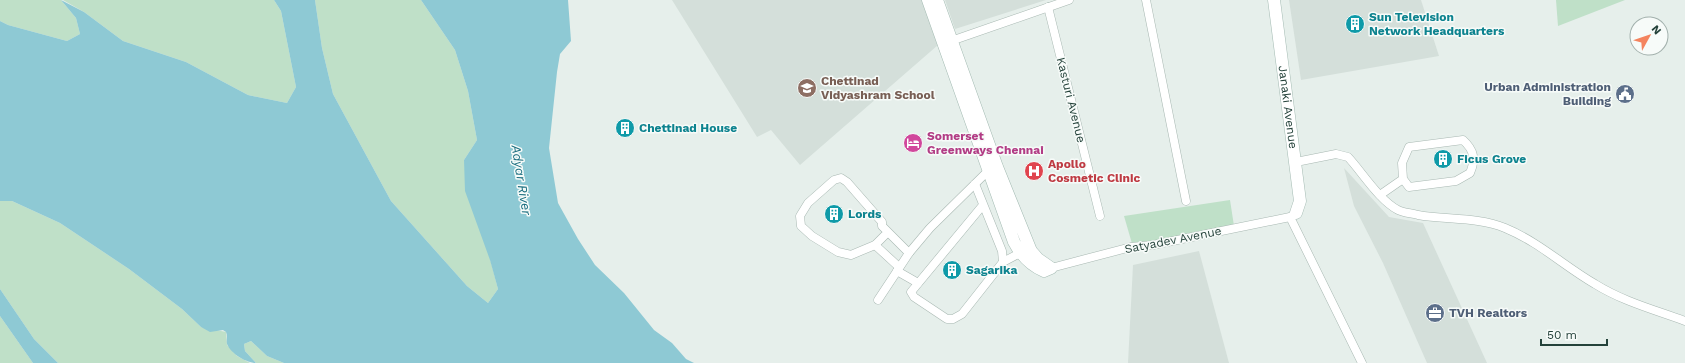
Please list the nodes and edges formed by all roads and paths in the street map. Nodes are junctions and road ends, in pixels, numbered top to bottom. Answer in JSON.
{"nodes":[{"id":1,"x":928,"y":0,"type":"edge"},
{"id":2,"x":937,"y":0,"type":"edge"},
{"id":3,"x":1069,"y":0,"type":"edge"},
{"id":4,"x":1146,"y":0,"type":"edge"},
{"id":5,"x":1274,"y":0,"type":"edge"},
{"id":6,"x":1048,"y":7,"type":"junction"},
{"id":7,"x":948,"y":44,"type":"junction"},
{"id":8,"x":1296,"y":162,"type":"junction"},
{"id":9,"x":992,"y":169,"type":"junction"},
{"id":10,"x":1403,"y":179,"type":"junction"},
{"id":11,"x":974,"y":184,"type":"junction"},
{"id":12,"x":1380,"y":195,"type":"junction"},
{"id":13,"x":1186,"y":201,"type":"dead end"},
{"id":14,"x":982,"y":205,"type":"junction"},
{"id":15,"x":1293,"y":215,"type":"junction"},
{"id":16,"x":1100,"y":216,"type":"dead end"},
{"id":17,"x":888,"y":232,"type":"junction"},
{"id":18,"x":875,"y":245,"type":"junction"},
{"id":19,"x":909,"y":253,"type":"junction"},
{"id":20,"x":1020,"y":253,"type":"junction"},
{"id":21,"x":1003,"y":262,"type":"junction"},
{"id":22,"x":1051,"y":268,"type":"junction"},
{"id":23,"x":898,"y":269,"type":"junction"},
{"id":24,"x":918,"y":283,"type":"junction"},
{"id":25,"x":878,"y":300,"type":"dead end"},
{"id":26,"x":1685,"y":321,"type":"edge"},
{"id":27,"x":1362,"y":363,"type":"edge"}],
"edges":[{"from":1,"to":7,"type":"street"},
{"from":2,"to":7,"type":"street"},
{"from":3,"to":6,"type":"street"},
{"from":4,"to":13,"type":"street"},
{"from":5,"to":8,"type":"street","name":"Janaki Avenue"},
{"from":6,"to":7,"type":"street"},
{"from":6,"to":16,"type":"street","name":"Kasturi Avenue"},
{"from":7,"to":9,"type":"street"},
{"from":8,"to":12,"type":"street"},
{"from":8,"to":15,"type":"street","name":"Janaki Avenue"},
{"from":9,"to":11,"type":"street"},
{"from":9,"to":20,"type":"street"},
{"from":9,"to":22,"type":"street"},
{"from":10,"to":10,"type":"street"},
{"from":10,"to":12,"type":"street"},
{"from":11,"to":14,"type":"street"},
{"from":11,"to":19,"type":"street"},
{"from":12,"to":26,"type":"street"},
{"from":14,"to":21,"type":"street"},
{"from":14,"to":24,"type":"street"},
{"from":15,"to":22,"type":"street","name":"Satyadev Avenue"},
{"from":15,"to":27,"type":"street"},
{"from":17,"to":18,"type":"street"},
{"from":17,"to":18,"type":"street"},
{"from":17,"to":19,"type":"street"},
{"from":18,"to":23,"type":"street"},
{"from":19,"to":23,"type":"street"},
{"from":20,"to":21,"type":"street"},
{"from":20,"to":22,"type":"street"},
{"from":21,"to":24,"type":"street"},
{"from":23,"to":24,"type":"street"},
{"from":23,"to":25,"type":"street"}]}
